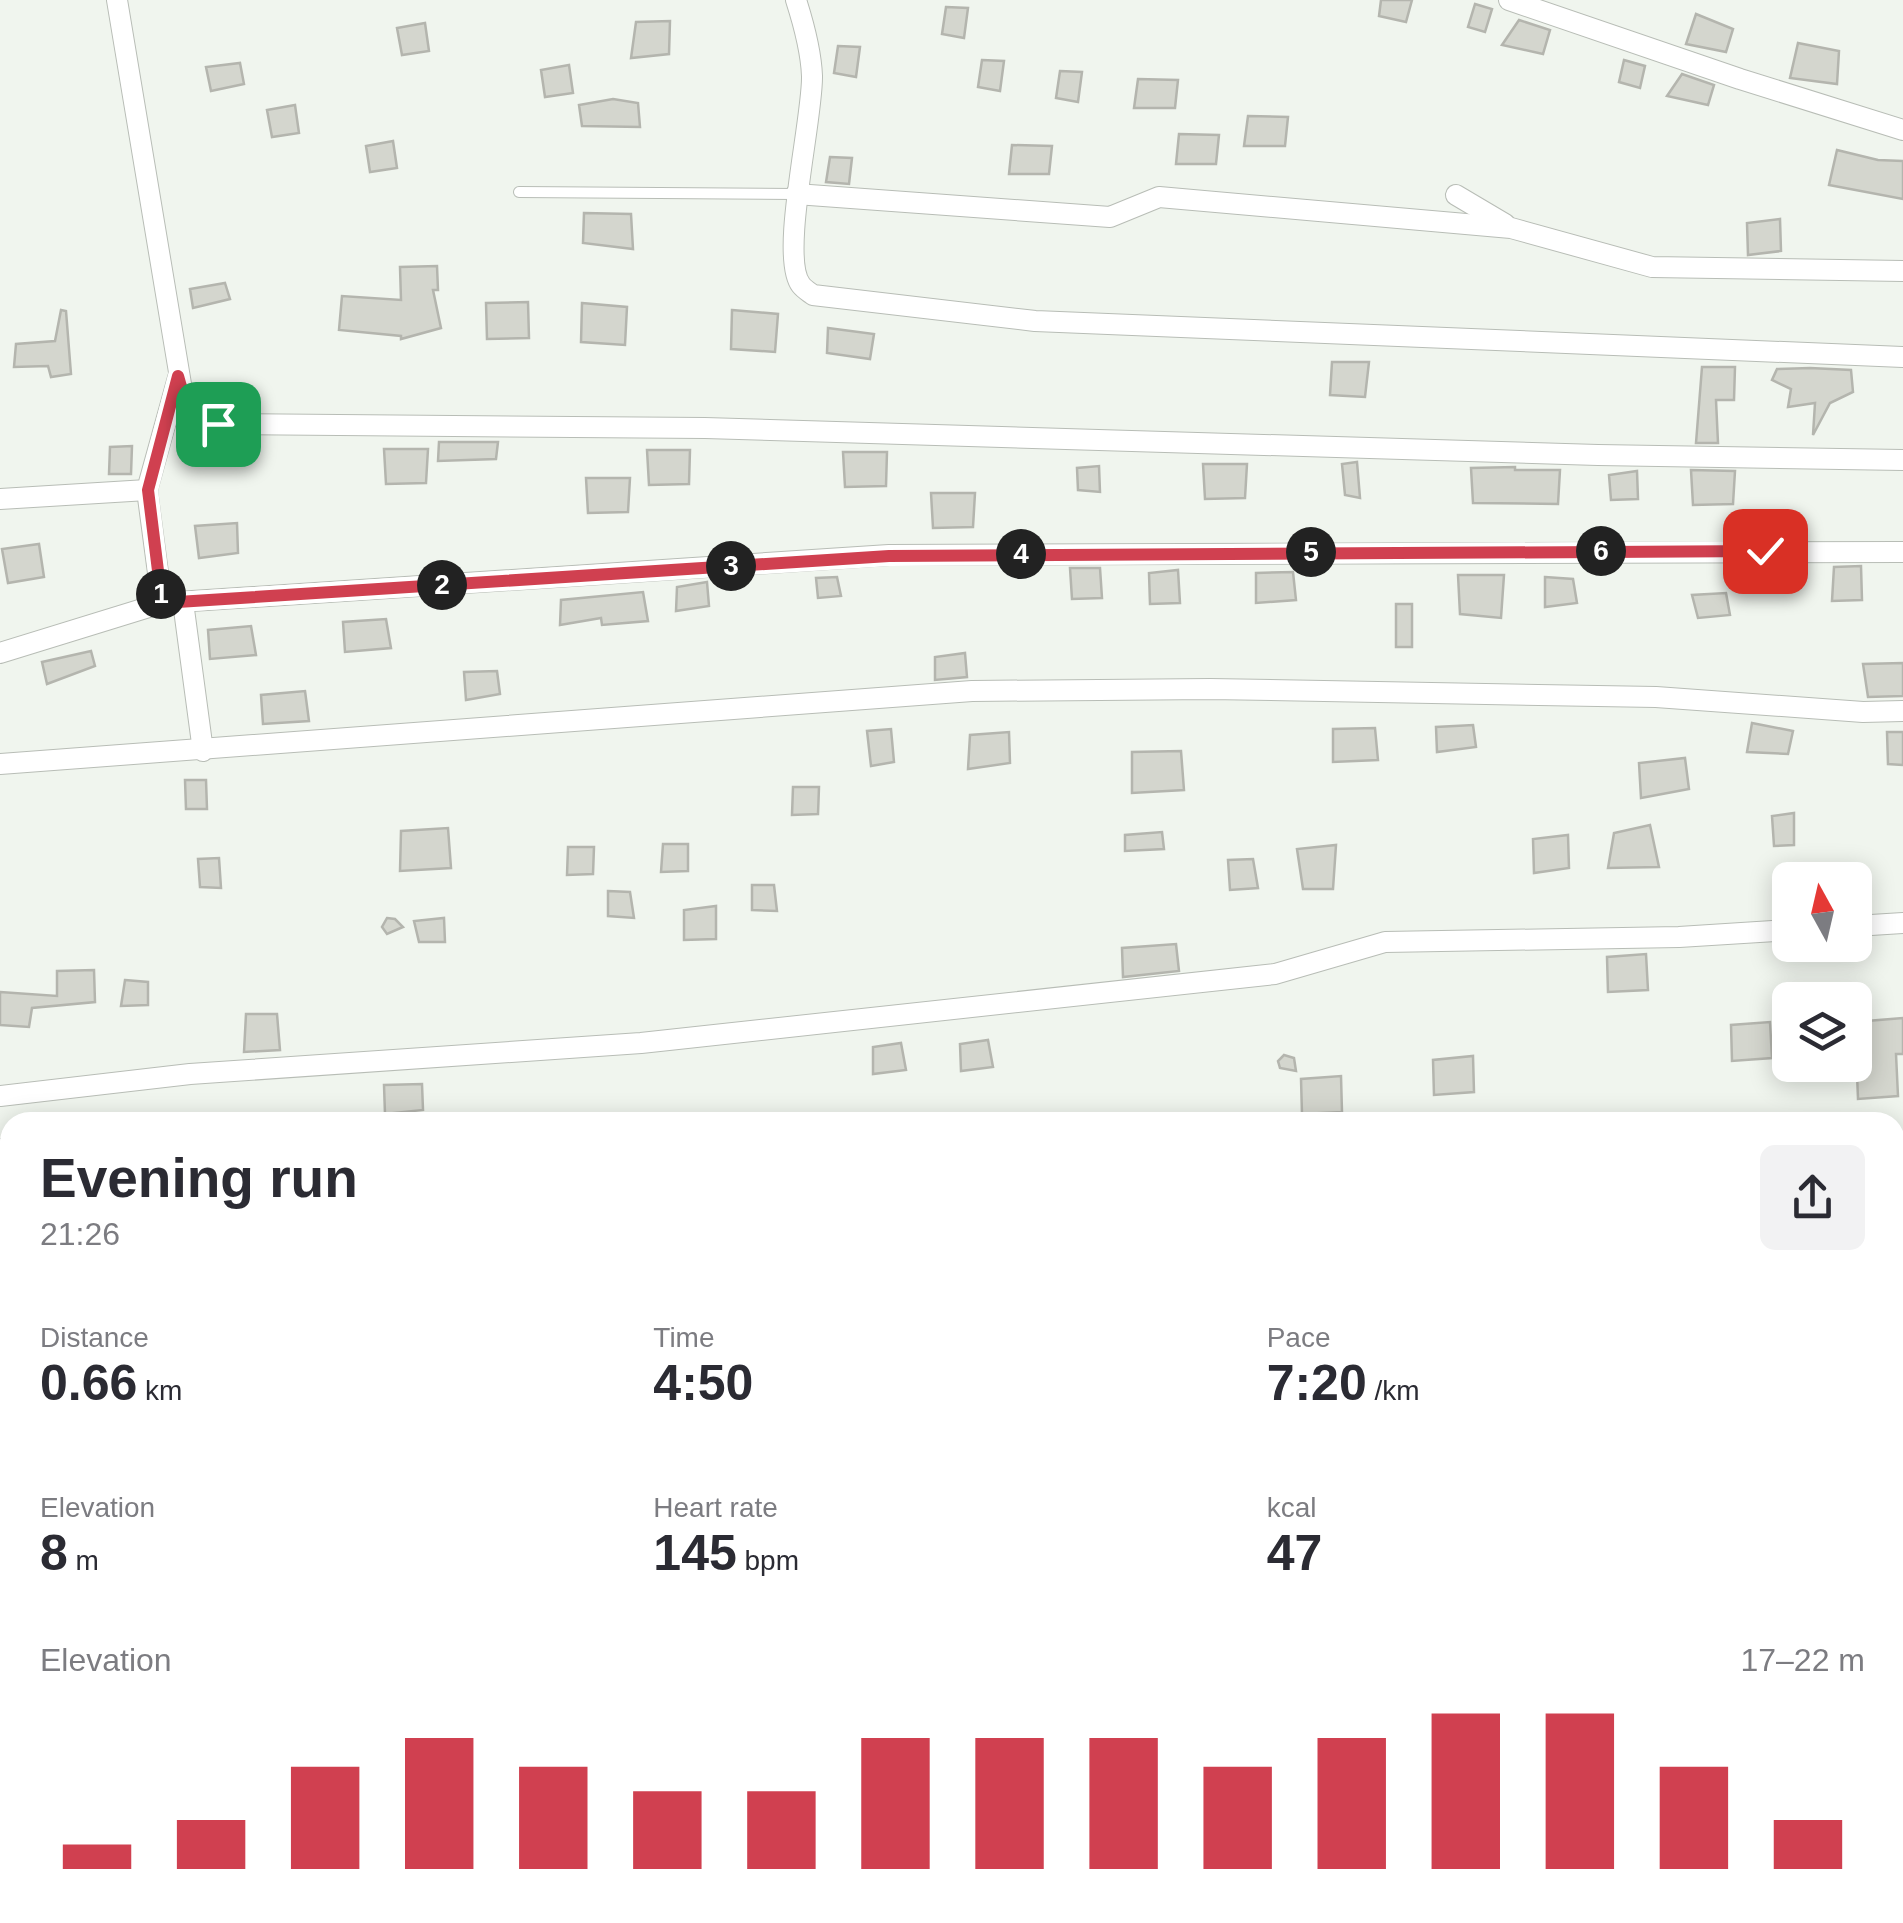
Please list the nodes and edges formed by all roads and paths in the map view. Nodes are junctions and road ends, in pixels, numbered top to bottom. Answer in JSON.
{"nodes":[{"id":1,"x":117,"y":0,"type":"edge"},
{"id":2,"x":796,"y":0,"type":"edge"},
{"id":3,"x":1509,"y":0,"type":"edge"},
{"id":4,"x":1903,"y":130,"type":"edge"},
{"id":5,"x":519,"y":192,"type":"dead end"},
{"id":6,"x":796,"y":194,"type":"junction"},
{"id":7,"x":1456,"y":195,"type":"dead end"},
{"id":8,"x":1511,"y":228,"type":"junction"},
{"id":9,"x":1903,"y":271,"type":"edge"},
{"id":10,"x":1903,"y":356,"type":"edge"},
{"id":11,"x":178,"y":376,"type":"junction"},
{"id":12,"x":1903,"y":460,"type":"edge"},
{"id":13,"x":148,"y":490,"type":"junction"},
{"id":14,"x":0,"y":499,"type":"edge"},
{"id":15,"x":1903,"y":552,"type":"edge"},
{"id":16,"x":172,"y":603,"type":"junction"},
{"id":17,"x":0,"y":652,"type":"edge"},
{"id":18,"x":1903,"y":711,"type":"edge"},
{"id":19,"x":202,"y":751,"type":"junction"},
{"id":20,"x":0,"y":764,"type":"edge"},
{"id":21,"x":1903,"y":923,"type":"edge"},
{"id":22,"x":1872,"y":925,"type":"edge"},
{"id":23,"x":1772,"y":931,"type":"edge"},
{"id":24,"x":0,"y":1096,"type":"edge"}],
"edges":[{"from":1,"to":11,"type":"street"},
{"from":2,"to":6,"type":"street"},
{"from":3,"to":4,"type":"street"},
{"from":5,"to":6,"type":"lane"},
{"from":6,"to":8,"type":"street"},
{"from":6,"to":10,"type":"street"},
{"from":7,"to":8,"type":"street"},
{"from":8,"to":9,"type":"street"},
{"from":11,"to":12,"type":"street"},
{"from":11,"to":13,"type":"street"},
{"from":13,"to":14,"type":"street"},
{"from":13,"to":16,"type":"street"},
{"from":15,"to":16,"type":"street"},
{"from":16,"to":17,"type":"street"},
{"from":16,"to":19,"type":"street"},
{"from":18,"to":19,"type":"street"},
{"from":19,"to":20,"type":"street"},
{"from":21,"to":22,"type":"street"},
{"from":23,"to":24,"type":"street"}]}
